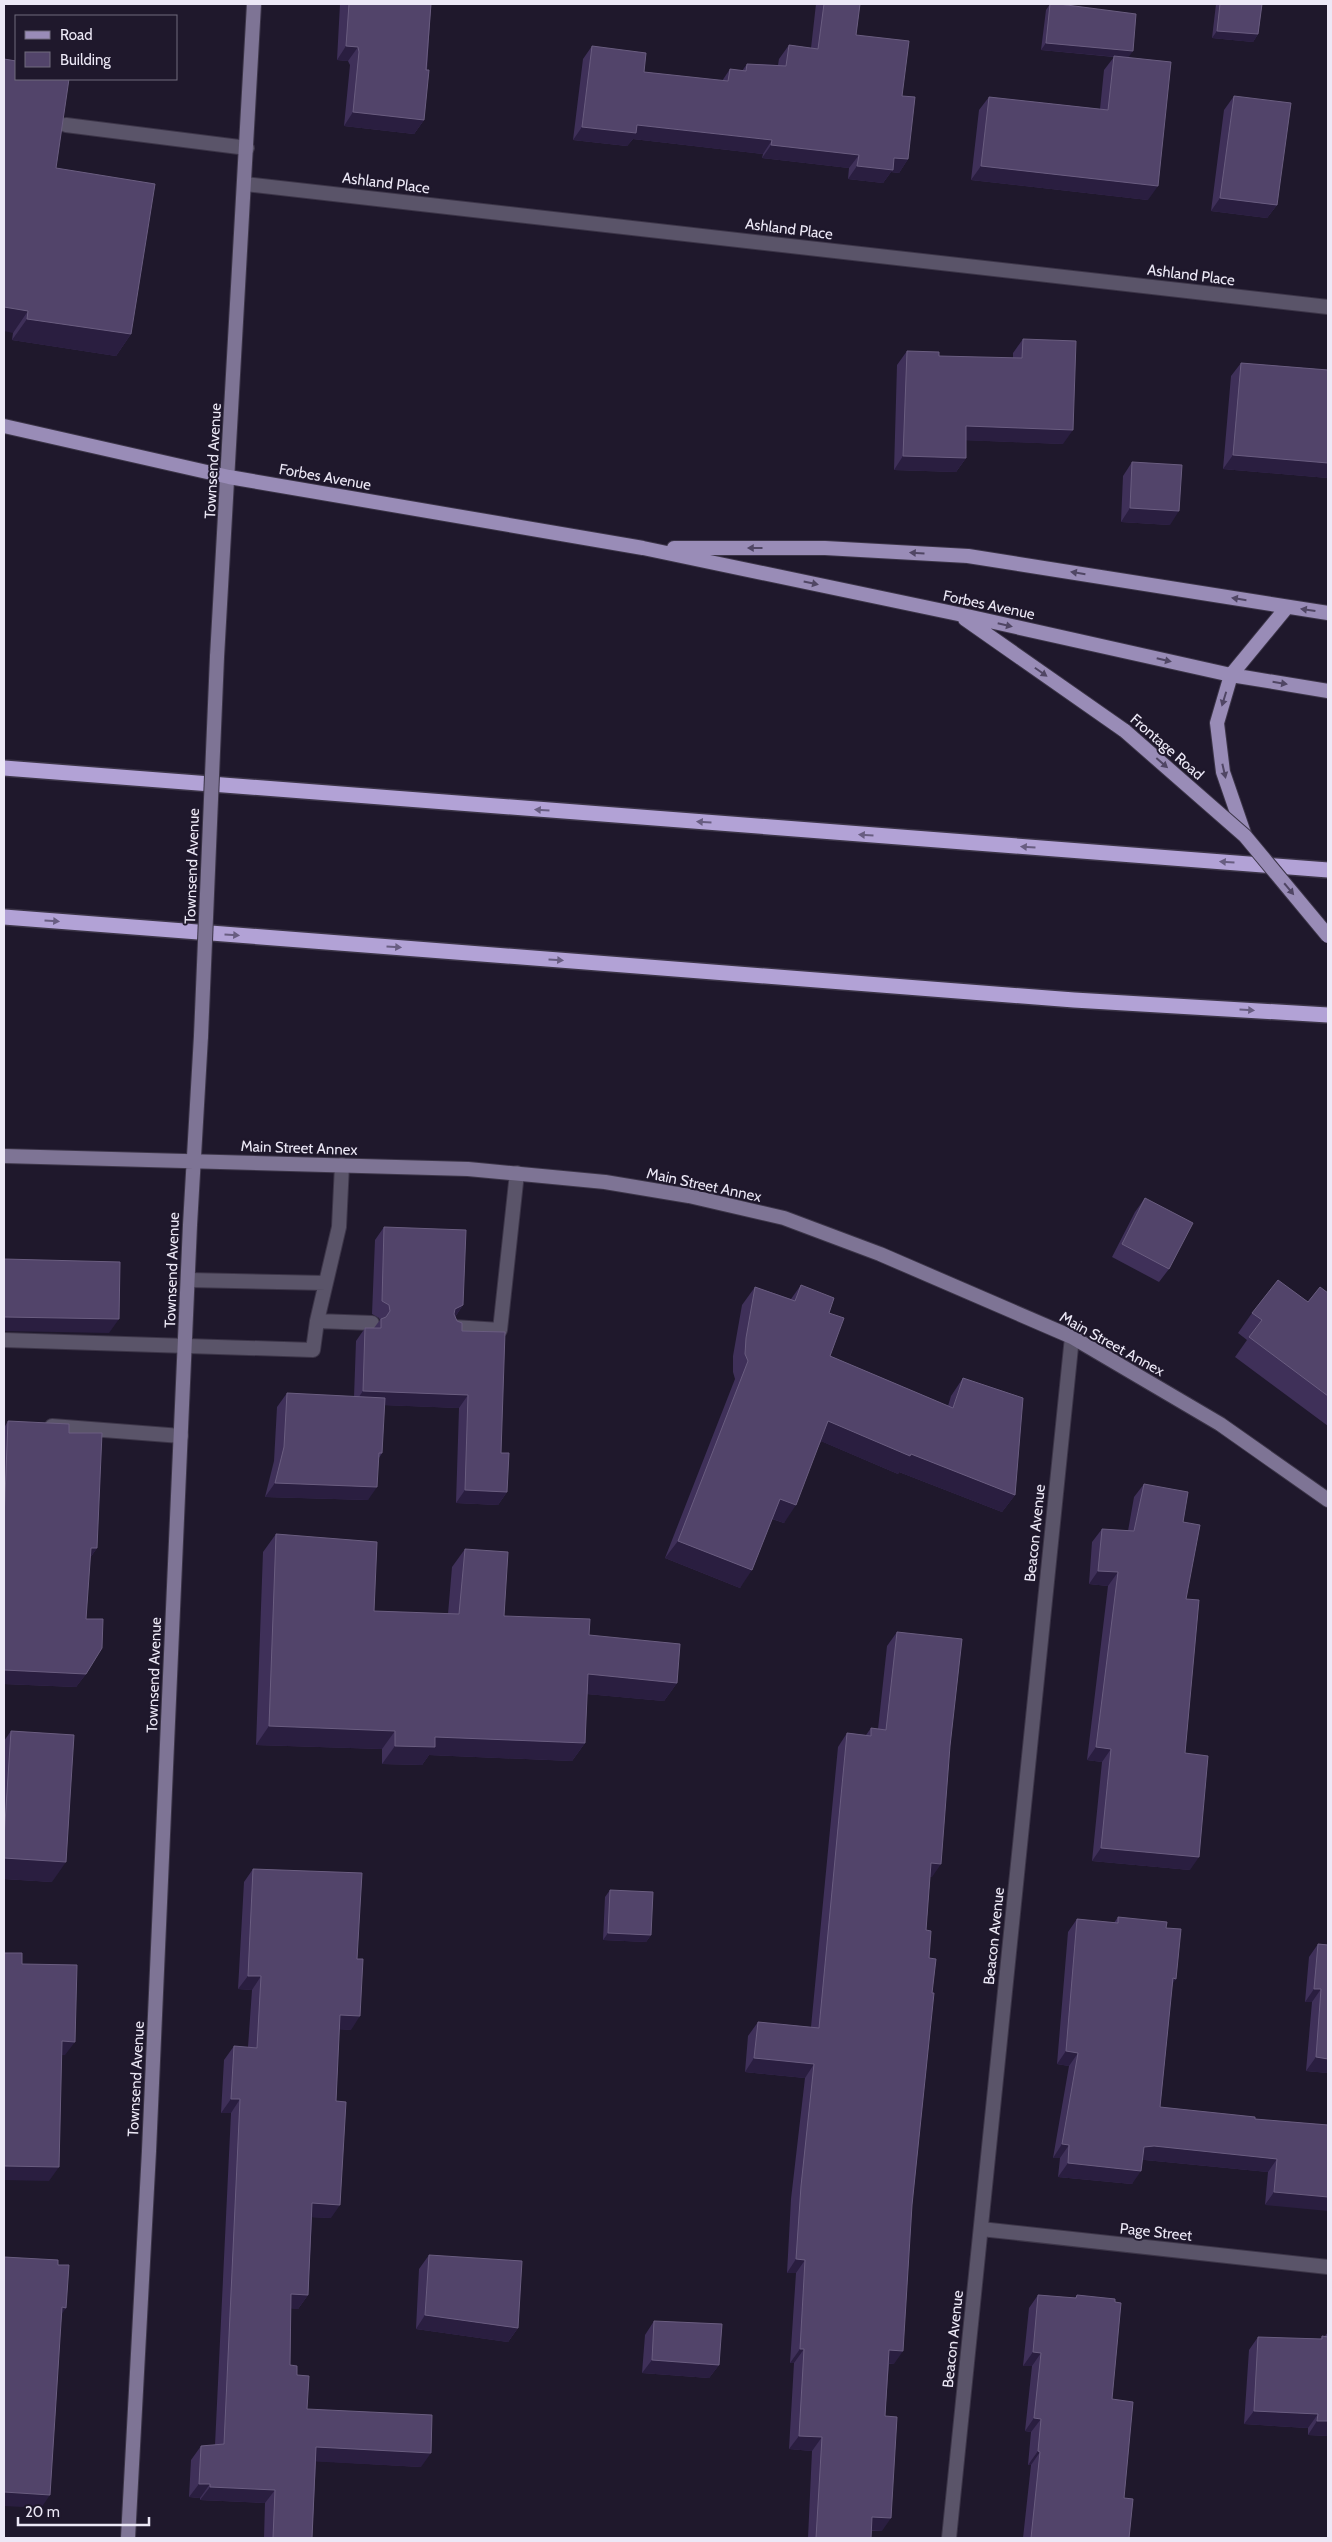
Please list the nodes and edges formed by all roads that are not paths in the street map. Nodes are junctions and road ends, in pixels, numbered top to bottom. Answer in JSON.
{"nodes":[{"id":1,"x":254,"y":4,"type":"edge"},
{"id":2,"x":66,"y":125,"type":"edge"},
{"id":3,"x":247,"y":148,"type":"junction"},
{"id":4,"x":246,"y":184,"type":"junction"},
{"id":5,"x":1328,"y":307,"type":"edge"},
{"id":6,"x":4,"y":426,"type":"edge"},
{"id":7,"x":229,"y":477,"type":"junction"},
{"id":8,"x":643,"y":548,"type":"junction"},
{"id":9,"x":1287,"y":607,"type":"junction"},
{"id":10,"x":1328,"y":613,"type":"edge"},
{"id":11,"x":958,"y":614,"type":"junction"},
{"id":12,"x":1232,"y":676,"type":"junction"},
{"id":13,"x":1328,"y":691,"type":"edge"},
{"id":14,"x":4,"y":768,"type":"edge"},
{"id":15,"x":1245,"y":836,"type":"junction"},
{"id":16,"x":1328,"y":870,"type":"edge"},
{"id":17,"x":4,"y":917,"type":"edge"},
{"id":18,"x":1328,"y":936,"type":"edge"},
{"id":19,"x":1328,"y":1015,"type":"edge"},
{"id":20,"x":4,"y":1156,"type":"edge"},
{"id":21,"x":194,"y":1162,"type":"junction"},
{"id":22,"x":342,"y":1165,"type":"junction"},
{"id":23,"x":517,"y":1172,"type":"junction"},
{"id":24,"x":189,"y":1280,"type":"junction"},
{"id":25,"x":326,"y":1283,"type":"junction"},
{"id":26,"x":318,"y":1321,"type":"junction"},
{"id":27,"x":372,"y":1323,"type":"dead end"},
{"id":28,"x":453,"y":1326,"type":"edge"},
{"id":29,"x":1072,"y":1337,"type":"junction"},
{"id":30,"x":4,"y":1340,"type":"edge"},
{"id":31,"x":186,"y":1348,"type":"junction"},
{"id":32,"x":42,"y":1426,"type":"edge"},
{"id":33,"x":181,"y":1436,"type":"junction"},
{"id":34,"x":1328,"y":1500,"type":"edge"},
{"id":35,"x":981,"y":2229,"type":"junction"},
{"id":36,"x":1328,"y":2267,"type":"edge"},
{"id":37,"x":128,"y":2538,"type":"edge"},
{"id":38,"x":949,"y":2538,"type":"edge"}],
"edges":[{"from":1,"to":3,"type":"main road","name":"Townsend Avenue"},
{"from":2,"to":3,"type":"street"},
{"from":3,"to":4,"type":"main road","name":"Townsend Avenue"},
{"from":4,"to":5,"type":"street","name":"Ashland Place"},
{"from":4,"to":7,"type":"main road","name":"Townsend Avenue"},
{"from":6,"to":7,"type":"main road","name":"Forbes Avenue"},
{"from":7,"to":8,"type":"main road","name":"Forbes Avenue"},
{"from":7,"to":21,"type":"main road","name":"Townsend Avenue","bridge":true},
{"from":9,"to":8,"type":"main road","name":"Forbes Avenue","one_way":true},
{"from":8,"to":11,"type":"main road","name":"Forbes Avenue","one_way":true},
{"from":10,"to":9,"type":"main road","name":"Forbes Avenue","one_way":true},
{"from":9,"to":12,"type":"main road"},
{"from":11,"to":12,"type":"main road","name":"Forbes Avenue","one_way":true},
{"from":11,"to":15,"type":"main road","name":"Frontage Road","one_way":true,"bridge":true},
{"from":12,"to":13,"type":"main road","name":"Forbes Avenue","one_way":true},
{"from":12,"to":15,"type":"main road","one_way":true},
{"from":16,"to":14,"type":"highway","one_way":true},
{"from":15,"to":18,"type":"main road","name":"Frontage Road","one_way":true,"bridge":true},
{"from":17,"to":19,"type":"highway","one_way":true},
{"from":20,"to":21,"type":"main road","name":"Main Street Annex"},
{"from":21,"to":22,"type":"main road","name":"Main Street Annex"},
{"from":21,"to":24,"type":"main road","name":"Townsend Avenue"},
{"from":22,"to":23,"type":"main road","name":"Main Street Annex"},
{"from":22,"to":25,"type":"street"},
{"from":23,"to":28,"type":"street"},
{"from":23,"to":29,"type":"main road","name":"Main Street Annex"},
{"from":24,"to":25,"type":"street"},
{"from":24,"to":31,"type":"main road","name":"Townsend Avenue"},
{"from":25,"to":26,"type":"street"},
{"from":26,"to":27,"type":"street"},
{"from":26,"to":31,"type":"street"},
{"from":29,"to":34,"type":"main road","name":"Main Street Annex"},
{"from":29,"to":35,"type":"street","name":"Beacon Avenue"},
{"from":30,"to":31,"type":"street"},
{"from":31,"to":33,"type":"main road","name":"Townsend Avenue"},
{"from":32,"to":33,"type":"street"},
{"from":33,"to":37,"type":"main road","name":"Townsend Avenue"},
{"from":35,"to":36,"type":"street","name":"Page Street"},
{"from":35,"to":38,"type":"street","name":"Beacon Avenue"}]}
